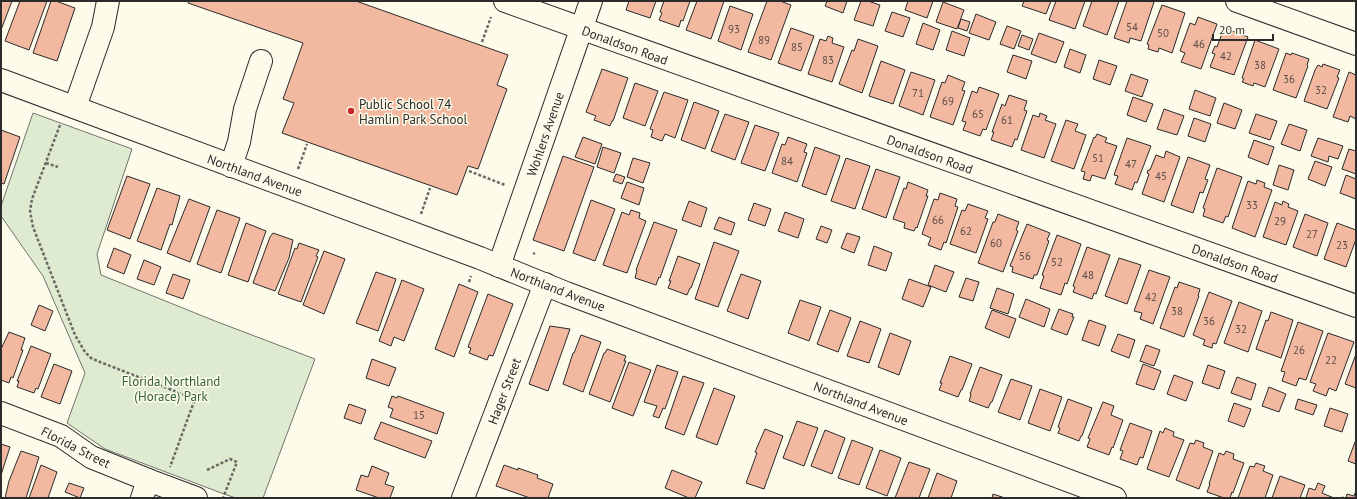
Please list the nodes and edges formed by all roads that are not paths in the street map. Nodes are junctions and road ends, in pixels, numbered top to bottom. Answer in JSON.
{"nodes":[{"id":1,"x":108,"y":1,"type":"edge"},
{"id":2,"x":591,"y":1,"type":"edge"},
{"id":3,"x":1237,"y":1,"type":"edge"},
{"id":4,"x":498,"y":8,"type":"edge"},
{"id":5,"x":581,"y":29,"type":"junction"},
{"id":6,"x":1356,"y":44,"type":"edge"},
{"id":7,"x":261,"y":61,"type":"dead end"},
{"id":8,"x":1,"y":80,"type":"edge"},
{"id":9,"x":68,"y":115,"type":"junction"},
{"id":10,"x":231,"y":166,"type":"junction"},
{"id":11,"x":499,"y":266,"type":"junction"},
{"id":12,"x":545,"y":284,"type":"junction"},
{"id":13,"x":1356,"y":306,"type":"edge"},
{"id":14,"x":1,"y":413,"type":"edge"},
{"id":15,"x":145,"y":489,"type":"edge"},
{"id":16,"x":196,"y":498,"type":"edge"},
{"id":17,"x":463,"y":498,"type":"edge"},
{"id":18,"x":1115,"y":498,"type":"edge"}],
"edges":[{"from":1,"to":9,"type":"street"},
{"from":2,"to":5,"type":"street","name":"Wohlers Avenue"},
{"from":3,"to":6,"type":"street"},
{"from":4,"to":5,"type":"street","name":"Donaldson Road"},
{"from":5,"to":11,"type":"street","name":"Wohlers Avenue"},
{"from":5,"to":13,"type":"street","name":"Donaldson Road"},
{"from":7,"to":10,"type":"street"},
{"from":8,"to":9,"type":"street","name":"Northland Avenue"},
{"from":9,"to":10,"type":"street","name":"Northland Avenue"},
{"from":10,"to":11,"type":"street","name":"Northland Avenue"},
{"from":11,"to":12,"type":"street","name":"Northland Avenue"},
{"from":12,"to":17,"type":"street","name":"Hager Street"},
{"from":12,"to":18,"type":"street","name":"Northland Avenue"},
{"from":14,"to":15,"type":"street","name":"Florida Street"},
{"from":15,"to":16,"type":"street","name":"Florida Street"}]}
